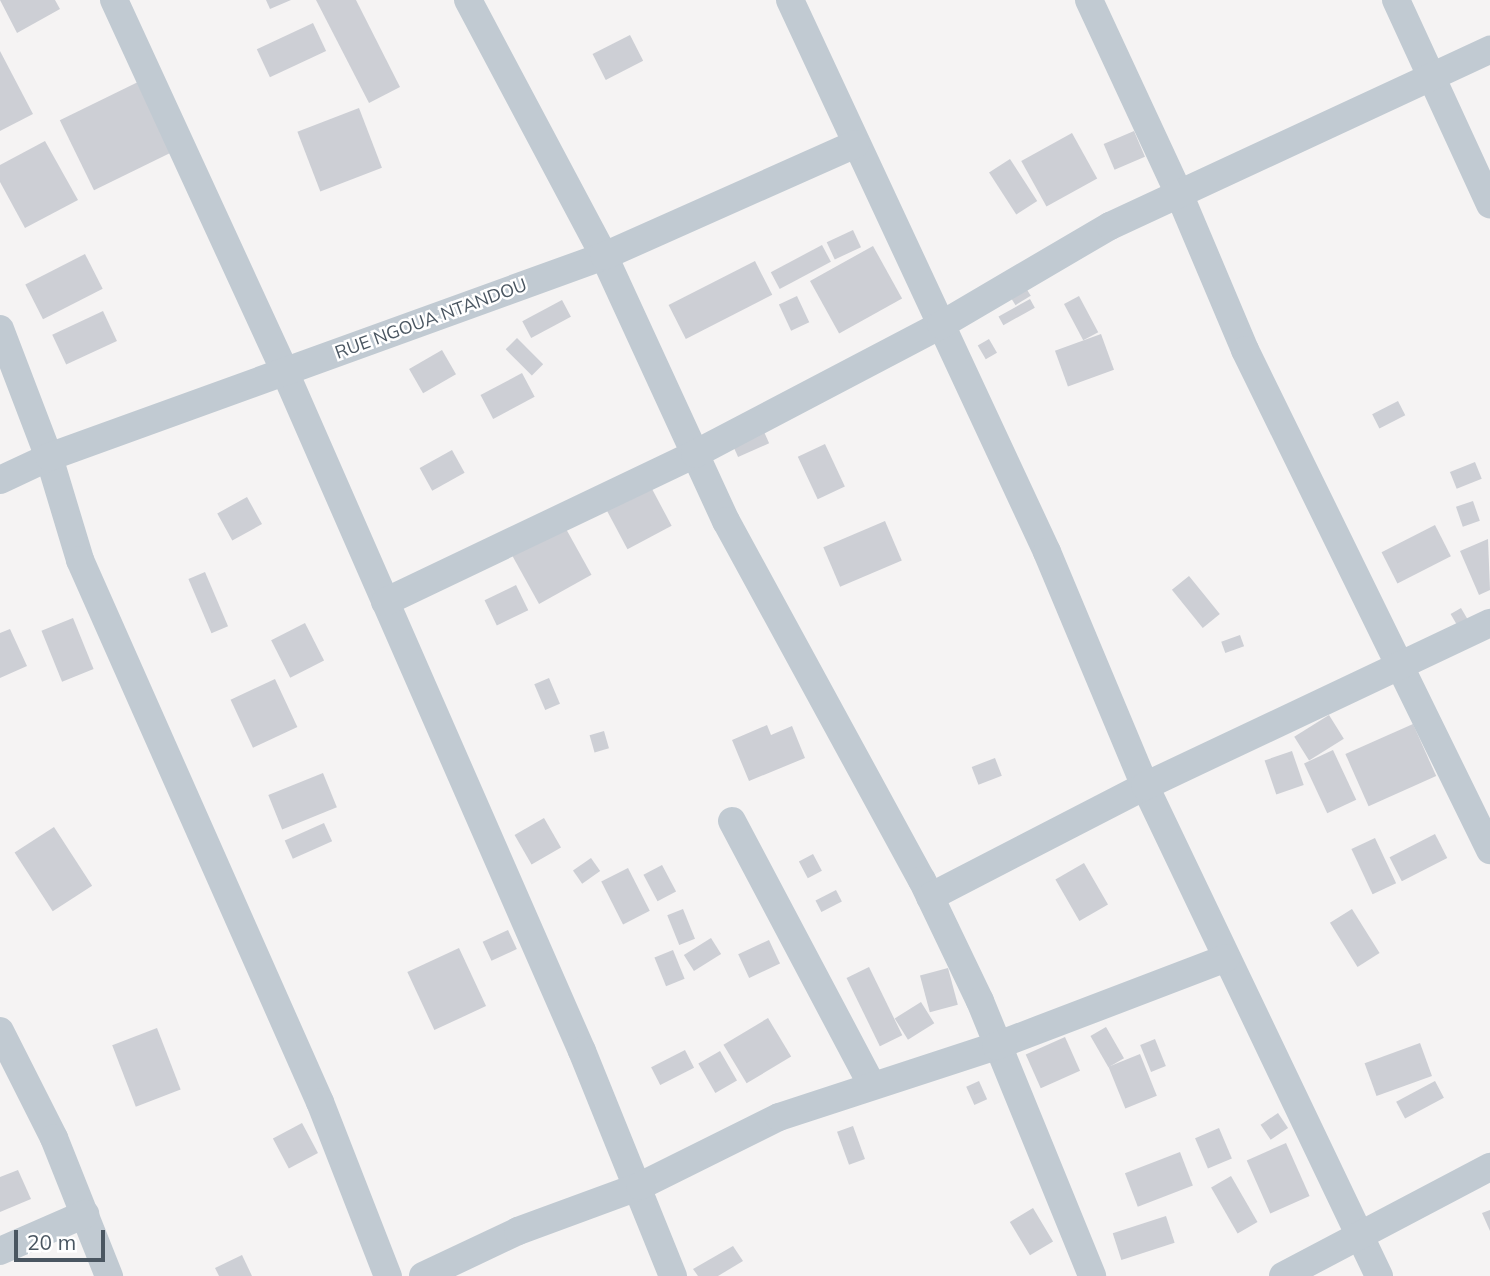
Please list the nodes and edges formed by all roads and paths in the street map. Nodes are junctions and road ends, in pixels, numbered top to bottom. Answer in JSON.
{"nodes":[{"id":1,"x":114,"y":0,"type":"edge"},
{"id":2,"x":468,"y":0,"type":"edge"},
{"id":3,"x":789,"y":0,"type":"edge"},
{"id":4,"x":1089,"y":0,"type":"edge"},
{"id":5,"x":1396,"y":0,"type":"edge"},
{"id":6,"x":1490,"y":51,"type":"edge"},
{"id":7,"x":1433,"y":79,"type":"junction"},
{"id":8,"x":855,"y":144,"type":"junction"},
{"id":9,"x":1180,"y":195,"type":"junction"},
{"id":10,"x":1490,"y":204,"type":"edge"},
{"id":11,"x":604,"y":256,"type":"junction"},
{"id":12,"x":941,"y":325,"type":"junction"},
{"id":13,"x":0,"y":329,"type":"edge"},
{"id":14,"x":285,"y":372,"type":"junction"},
{"id":15,"x":695,"y":454,"type":"junction"},
{"id":16,"x":49,"y":457,"type":"junction"},
{"id":17,"x":0,"y":480,"type":"edge"},
{"id":18,"x":385,"y":602,"type":"junction"},
{"id":19,"x":1490,"y":624,"type":"edge"},
{"id":20,"x":1399,"y":664,"type":"junction"},
{"id":21,"x":1145,"y":786,"type":"junction"},
{"id":22,"x":732,"y":821,"type":"dead end"},
{"id":23,"x":1490,"y":849,"type":"edge"},
{"id":24,"x":930,"y":897,"type":"junction"},
{"id":25,"x":1226,"y":958,"type":"junction"},
{"id":26,"x":0,"y":1031,"type":"edge"},
{"id":27,"x":996,"y":1046,"type":"junction"},
{"id":28,"x":872,"y":1085,"type":"junction"},
{"id":29,"x":1490,"y":1167,"type":"edge"},
{"id":30,"x":640,"y":1186,"type":"junction"},
{"id":31,"x":85,"y":1214,"type":"junction"},
{"id":32,"x":1360,"y":1232,"type":"junction"},
{"id":33,"x":0,"y":1251,"type":"edge"},
{"id":34,"x":109,"y":1276,"type":"edge"},
{"id":35,"x":388,"y":1276,"type":"edge"},
{"id":36,"x":423,"y":1276,"type":"edge"},
{"id":37,"x":673,"y":1276,"type":"edge"},
{"id":38,"x":1093,"y":1276,"type":"edge"},
{"id":39,"x":1283,"y":1276,"type":"edge"},
{"id":40,"x":1379,"y":1276,"type":"edge"}],
"edges":[{"from":1,"to":14,"type":"street"},
{"from":2,"to":11,"type":"street"},
{"from":3,"to":8,"type":"street"},
{"from":4,"to":9,"type":"street"},
{"from":5,"to":7,"type":"street"},
{"from":6,"to":7,"type":"street"},
{"from":7,"to":9,"type":"street"},
{"from":7,"to":10,"type":"street"},
{"from":8,"to":11,"type":"street","name":"RUE NGOUA NTANDOU"},
{"from":8,"to":12,"type":"street"},
{"from":9,"to":12,"type":"street"},
{"from":9,"to":20,"type":"street"},
{"from":11,"to":14,"type":"street","name":"RUE NGOUA NTANDOU"},
{"from":11,"to":15,"type":"street"},
{"from":12,"to":15,"type":"street"},
{"from":12,"to":21,"type":"street"},
{"from":13,"to":16,"type":"street"},
{"from":14,"to":16,"type":"street","name":"RUE NGOUA NTANDOU"},
{"from":14,"to":18,"type":"street"},
{"from":15,"to":18,"type":"street"},
{"from":15,"to":24,"type":"street"},
{"from":16,"to":17,"type":"street","name":"RUE NGOUA NTANDOU"},
{"from":16,"to":35,"type":"street"},
{"from":18,"to":30,"type":"street"},
{"from":19,"to":20,"type":"street"},
{"from":20,"to":21,"type":"street"},
{"from":20,"to":23,"type":"street"},
{"from":21,"to":24,"type":"street"},
{"from":21,"to":25,"type":"street"},
{"from":22,"to":28,"type":"street"},
{"from":24,"to":27,"type":"street"},
{"from":25,"to":27,"type":"street"},
{"from":25,"to":32,"type":"street"},
{"from":26,"to":31,"type":"street"},
{"from":27,"to":28,"type":"street"},
{"from":27,"to":38,"type":"street"},
{"from":28,"to":30,"type":"street"},
{"from":29,"to":32,"type":"street"},
{"from":30,"to":36,"type":"street"},
{"from":30,"to":37,"type":"street"},
{"from":31,"to":33,"type":"street"},
{"from":31,"to":34,"type":"street"},
{"from":32,"to":39,"type":"street"},
{"from":32,"to":40,"type":"street"}]}
